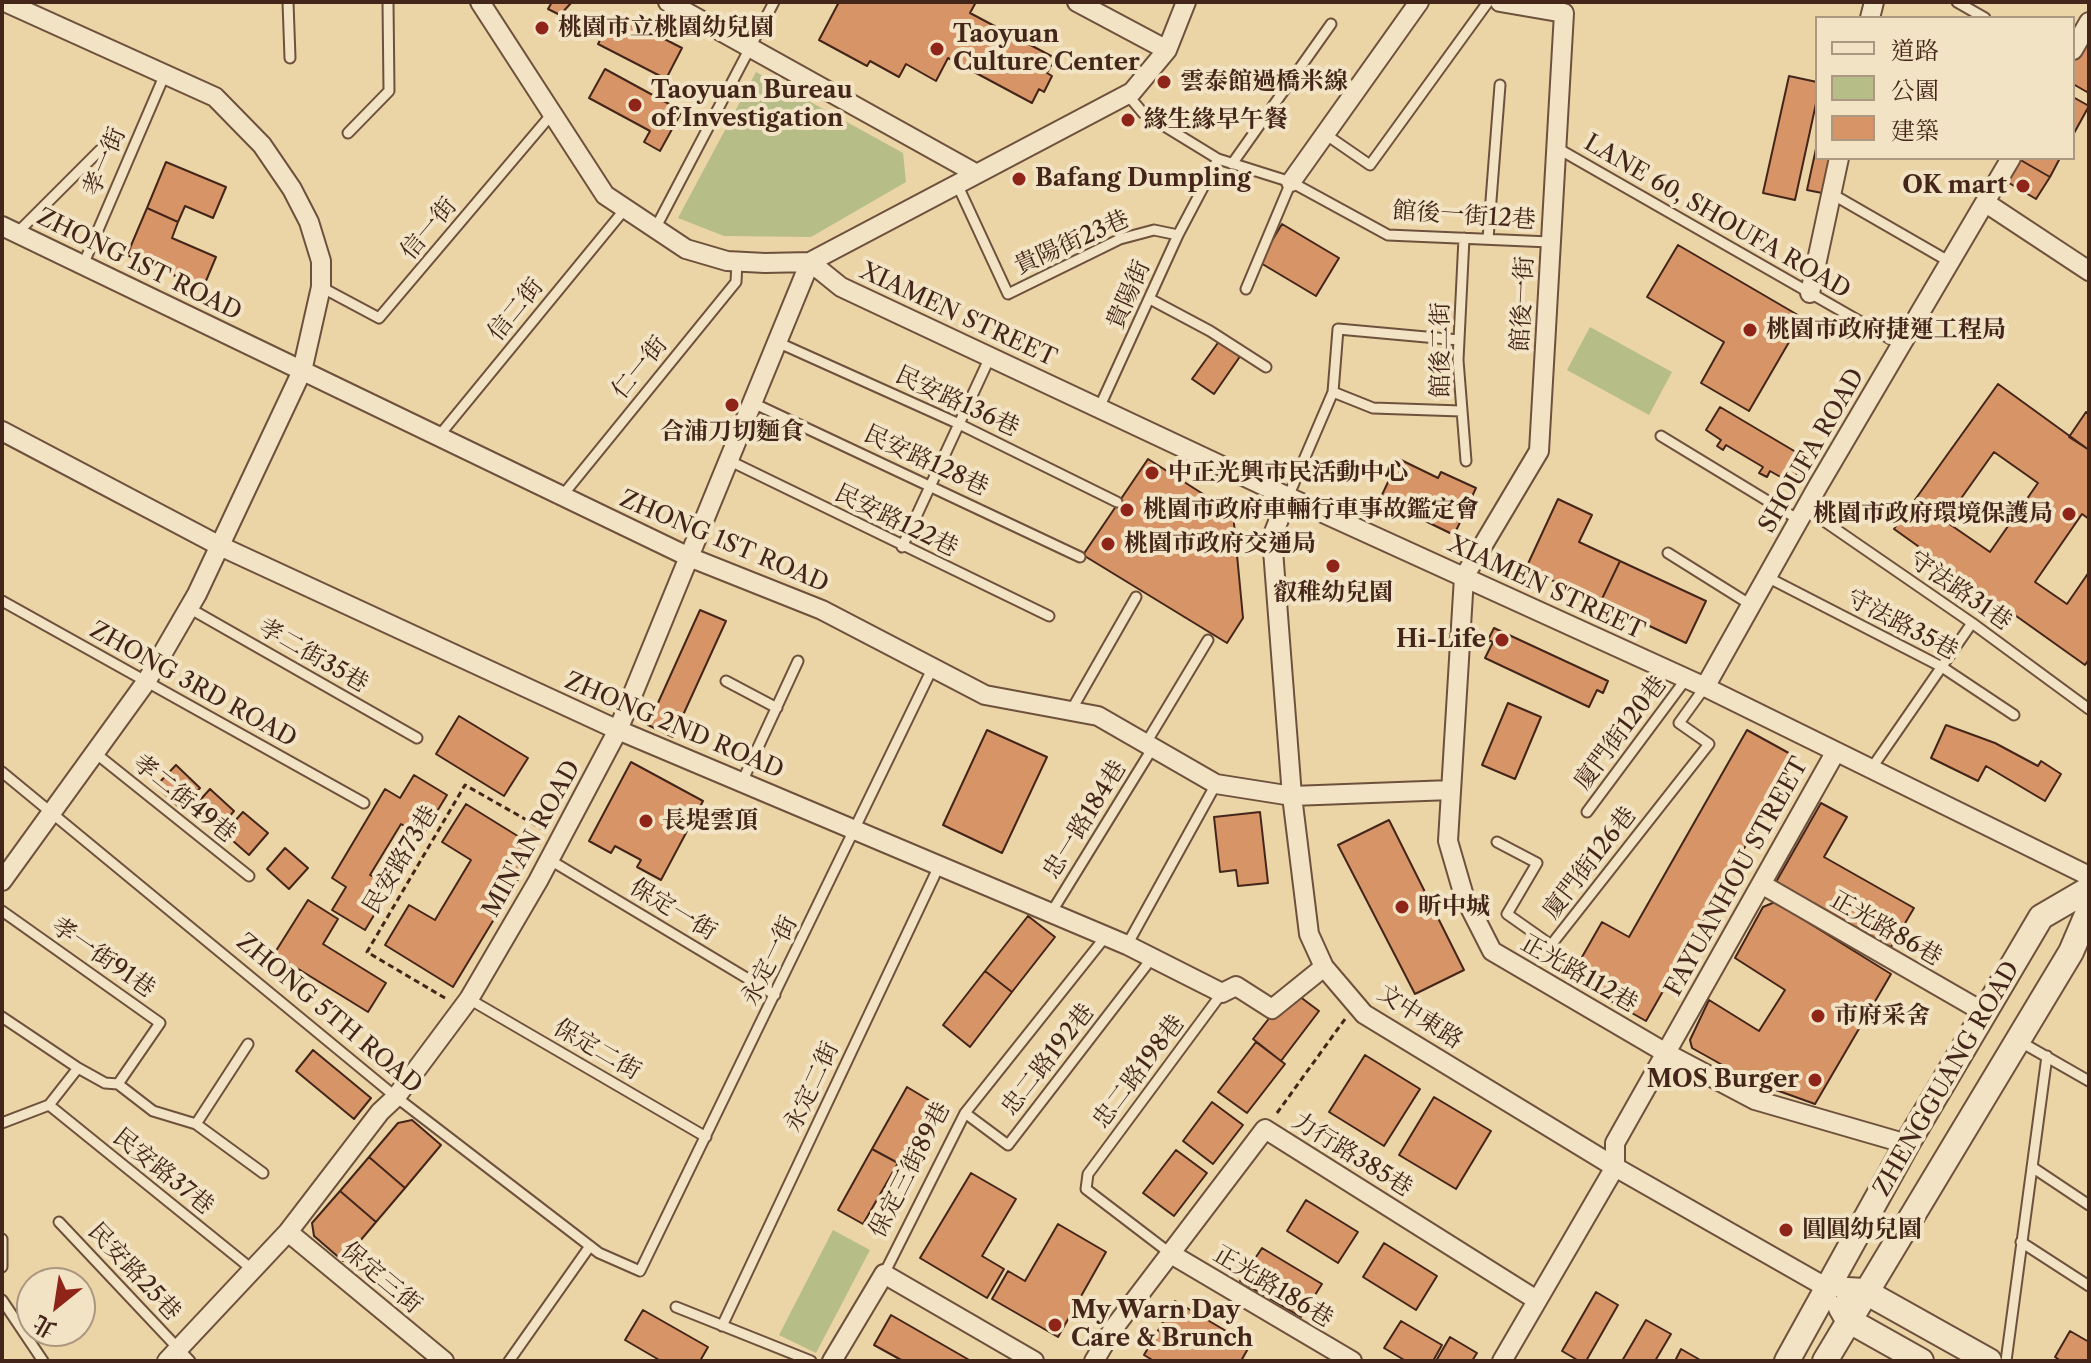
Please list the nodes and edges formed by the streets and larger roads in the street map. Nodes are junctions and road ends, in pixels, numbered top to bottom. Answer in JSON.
{"nodes":[{"id":1,"x":5,"y":2,"type":"edge"},
{"id":2,"x":480,"y":2,"type":"edge"},
{"id":3,"x":668,"y":2,"type":"edge"},
{"id":4,"x":1077,"y":2,"type":"edge"},
{"id":5,"x":1186,"y":2,"type":"edge"},
{"id":6,"x":1419,"y":2,"type":"edge"},
{"id":7,"x":1500,"y":2,"type":"edge"},
{"id":8,"x":2087,"y":29,"type":"edge"},
{"id":9,"x":2075,"y":47,"type":"edge"},
{"id":10,"x":1167,"y":50,"type":"junction"},
{"id":11,"x":1839,"y":160,"type":"edge"},
{"id":12,"x":2005,"y":160,"type":"edge"},
{"id":13,"x":977,"y":174,"type":"junction"},
{"id":14,"x":1291,"y":182,"type":"road end"},
{"id":15,"x":1986,"y":203,"type":"junction"},
{"id":16,"x":9,"y":230,"type":"edge"},
{"id":17,"x":810,"y":262,"type":"junction"},
{"id":18,"x":2089,"y":271,"type":"edge"},
{"id":19,"x":1810,"y":293,"type":"road end"},
{"id":20,"x":302,"y":371,"type":"junction"},
{"id":21,"x":2,"y":431,"type":"edge"},
{"id":22,"x":1288,"y":497,"type":"junction"},
{"id":23,"x":220,"y":546,"type":"junction"},
{"id":24,"x":689,"y":557,"type":"junction"},
{"id":25,"x":1464,"y":577,"type":"junction"},
{"id":26,"x":1705,"y":687,"type":"junction"},
{"id":27,"x":618,"y":730,"type":"junction"},
{"id":28,"x":1835,"y":753,"type":"junction"},
{"id":29,"x":1451,"y":790,"type":"junction"},
{"id":30,"x":1292,"y":796,"type":"junction"},
{"id":31,"x":2089,"y":876,"type":"edge"},
{"id":32,"x":2,"y":881,"type":"edge"},
{"id":33,"x":1763,"y":885,"type":"junction"},
{"id":34,"x":2089,"y":889,"type":"edge"},
{"id":35,"x":2089,"y":910,"type":"edge"},
{"id":36,"x":1324,"y":967,"type":"junction"},
{"id":37,"x":1985,"y":1013,"type":"junction"},
{"id":38,"x":1666,"y":1053,"type":"junction"},
{"id":39,"x":1907,"y":1144,"type":"junction"},
{"id":40,"x":1615,"y":1167,"type":"junction"},
{"id":41,"x":288,"y":1232,"type":"junction"},
{"id":42,"x":1171,"y":1254,"type":"junction"},
{"id":43,"x":1829,"y":1289,"type":"junction"},
{"id":44,"x":1864,"y":1291,"type":"junction"},
{"id":45,"x":1535,"y":1299,"type":"junction"},
{"id":46,"x":1848,"y":1320,"type":"junction"},
{"id":47,"x":179,"y":1357,"type":"edge"},
{"id":48,"x":444,"y":1361,"type":"edge"},
{"id":49,"x":832,"y":1361,"type":"edge"},
{"id":50,"x":1034,"y":1361,"type":"edge"},
{"id":51,"x":1094,"y":1361,"type":"edge"},
{"id":52,"x":1352,"y":1361,"type":"edge"},
{"id":53,"x":1502,"y":1361,"type":"edge"},
{"id":54,"x":1787,"y":1361,"type":"edge"},
{"id":55,"x":1825,"y":1361,"type":"edge"},
{"id":56,"x":1921,"y":1361,"type":"edge"},
{"id":57,"x":1989,"y":1361,"type":"edge"}],
"edges":[{"from":1,"to":20,"type":"street"},
{"from":2,"to":17,"type":"street"},
{"from":3,"to":13,"type":"street"},
{"from":4,"to":10,"type":"street"},
{"from":5,"to":10,"type":"street"},
{"from":6,"to":14,"type":"street"},
{"from":7,"to":25,"type":"street","name":"館後一街"},
{"from":8,"to":9,"type":"street"},
{"from":10,"to":13,"type":"street"},
{"from":11,"to":19,"type":"street"},
{"from":12,"to":15,"type":"street","name":"SHOUFA ROAD"},
{"from":13,"to":17,"type":"street"},
{"from":15,"to":18,"type":"street"},
{"from":15,"to":26,"type":"street","name":"SHOUFA ROAD"},
{"from":16,"to":20,"type":"street","name":"ZHONG 1ST ROAD"},
{"from":17,"to":22,"type":"street","name":"XIAMEN STREET"},
{"from":17,"to":24,"type":"street","name":"MIN'AN ROAD"},
{"from":20,"to":23,"type":"street"},
{"from":20,"to":24,"type":"street","name":"ZHONG 1ST ROAD"},
{"from":21,"to":23,"type":"street","name":"ZHONG 2ND ROAD"},
{"from":22,"to":25,"type":"street","name":"XIAMEN STREET"},
{"from":22,"to":30,"type":"street","name":"文中東路"},
{"from":23,"to":27,"type":"street","name":"ZHONG 2ND ROAD"},
{"from":23,"to":32,"type":"street"},
{"from":24,"to":27,"type":"street","name":"MIN'AN ROAD"},
{"from":24,"to":30,"type":"street","name":"ZHONG 1ST ROAD"},
{"from":25,"to":26,"type":"street","name":"XIAMEN STREET"},
{"from":25,"to":29,"type":"street","name":"正光路112巷"},
{"from":26,"to":28,"type":"street","name":"XIAMEN STREET"},
{"from":27,"to":36,"type":"street","name":"ZHONG 2ND ROAD"},
{"from":27,"to":41,"type":"street","name":"MIN'AN ROAD"},
{"from":28,"to":31,"type":"street","name":"XIAMEN STREET"},
{"from":28,"to":33,"type":"street","name":"FAYUANHOU STREET"},
{"from":29,"to":30,"type":"street","name":"ZHONG 1ST ROAD"},
{"from":29,"to":38,"type":"street","name":"正光路112巷"},
{"from":30,"to":36,"type":"street","name":"文中東路"},
{"from":33,"to":37,"type":"street","name":"正光路86巷"},
{"from":33,"to":38,"type":"street","name":"FAYUANHOU STREET"},
{"from":34,"to":37,"type":"street","name":"ZHENGGUANG ROAD"},
{"from":35,"to":44,"type":"street","name":"ZHENGGUANG ROAD"},
{"from":36,"to":40,"type":"street","name":"文中東路"},
{"from":37,"to":39,"type":"street","name":"ZHENGGUANG ROAD"},
{"from":38,"to":39,"type":"street","name":"正光路112巷"},
{"from":38,"to":40,"type":"street","name":"FAYUANHOU STREET"},
{"from":39,"to":43,"type":"street","name":"ZHENGGUANG ROAD"},
{"from":40,"to":43,"type":"street","name":"文中東路"},
{"from":40,"to":45,"type":"street","name":"FAYUANHOU STREET"},
{"from":41,"to":47,"type":"street","name":"MIN'AN ROAD"},
{"from":41,"to":48,"type":"street","name":"保定三街"},
{"from":42,"to":45,"type":"street","name":"力行路385巷"},
{"from":42,"to":51,"type":"street","name":"力行路385巷"},
{"from":42,"to":52,"type":"street","name":"正光路186巷"},
{"from":43,"to":44,"type":"street"},
{"from":43,"to":46,"type":"street"},
{"from":43,"to":54,"type":"street","name":"ZHENGGUANG ROAD"},
{"from":44,"to":46,"type":"street","name":"ZHENGGUANG ROAD"},
{"from":44,"to":57,"type":"street"},
{"from":45,"to":53,"type":"street","name":"FAYUANHOU STREET"},
{"from":46,"to":55,"type":"street","name":"ZHENGGUANG ROAD"},
{"from":46,"to":56,"type":"street"},
{"from":49,"to":50,"type":"street","name":"保定三街89巷"}]}
